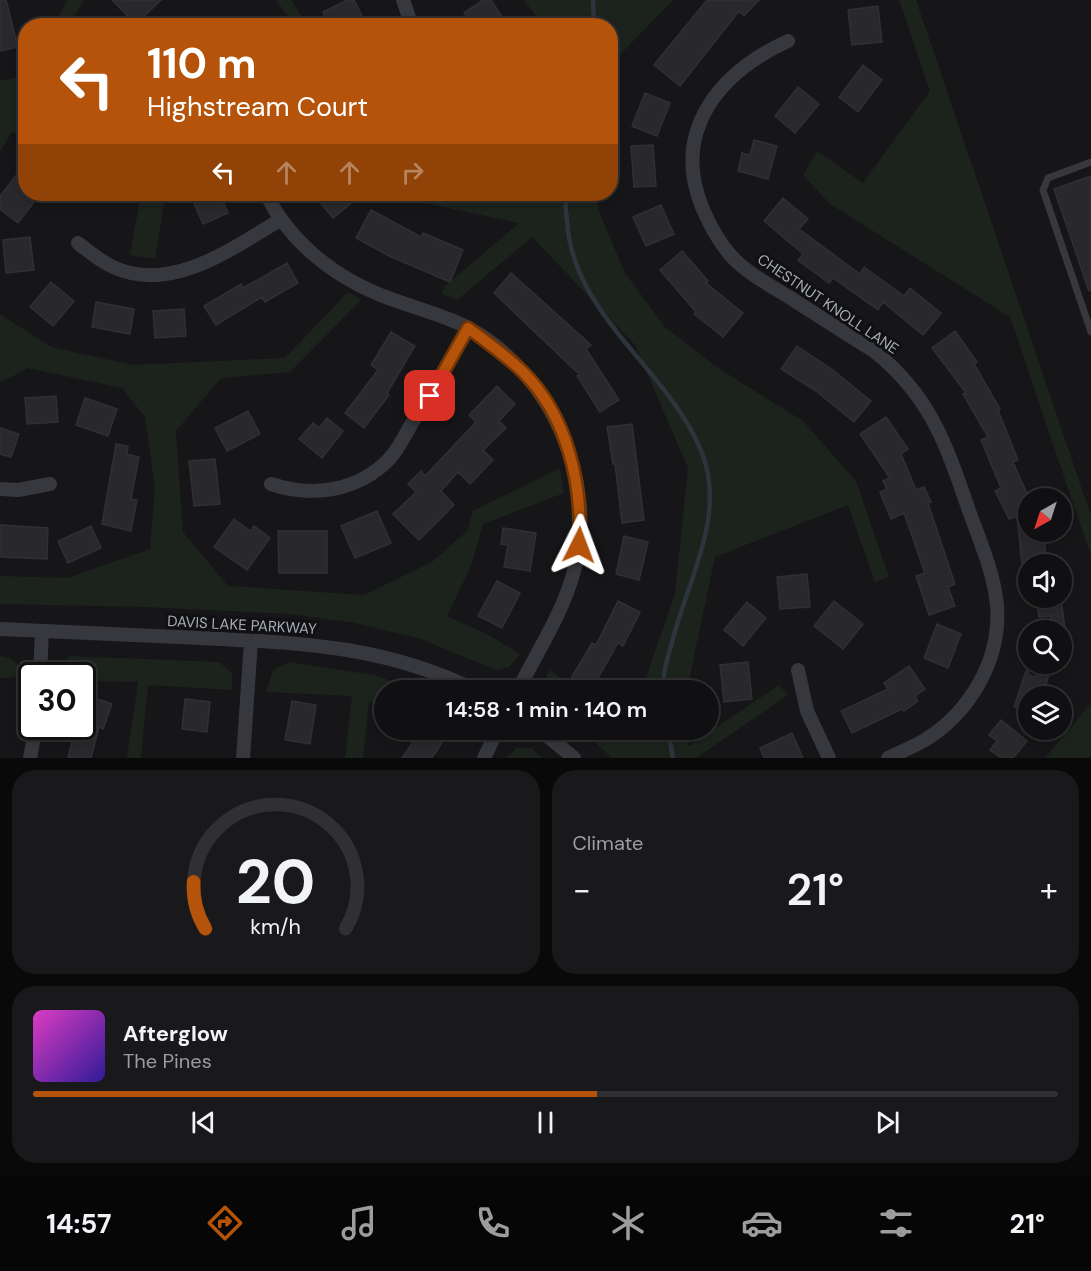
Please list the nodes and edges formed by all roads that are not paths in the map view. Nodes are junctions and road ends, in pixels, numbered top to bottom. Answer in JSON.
{"nodes":[{"id":1,"x":403,"y":0,"type":"edge"},
{"id":2,"x":409,"y":18,"type":"edge"},
{"id":3,"x":788,"y":41,"type":"dead end"},
{"id":4,"x":1091,"y":162,"type":"edge"},
{"id":5,"x":270,"y":201,"type":"edge"},
{"id":6,"x":280,"y":220,"type":"junction"},
{"id":7,"x":78,"y":243,"type":"dead end"},
{"id":8,"x":468,"y":328,"type":"junction"},
{"id":9,"x":1091,"y":332,"type":"edge"},
{"id":10,"x":50,"y":484,"type":"dead end"},
{"id":11,"x":271,"y":484,"type":"dead end"},
{"id":12,"x":0,"y":489,"type":"edge"},
{"id":13,"x":0,"y":628,"type":"edge"},
{"id":14,"x":42,"y":631,"type":"junction"},
{"id":15,"x":251,"y":641,"type":"junction"},
{"id":16,"x":41,"y":662,"type":"edge"},
{"id":17,"x":798,"y":670,"type":"dead end"},
{"id":18,"x":455,"y":680,"type":"edge"},
{"id":19,"x":523,"y":680,"type":"edge"},
{"id":20,"x":33,"y":740,"type":"edge"},
{"id":21,"x":493,"y":740,"type":"edge"},
{"id":22,"x":552,"y":740,"type":"edge"},
{"id":23,"x":30,"y":758,"type":"edge"},
{"id":24,"x":243,"y":758,"type":"edge"},
{"id":25,"x":484,"y":758,"type":"edge"},
{"id":26,"x":574,"y":758,"type":"edge"},
{"id":27,"x":829,"y":758,"type":"edge"},
{"id":28,"x":888,"y":758,"type":"edge"}],
"edges":[{"from":1,"to":2,"type":"street"},
{"from":3,"to":28,"type":"street","name":"CHESTNUT KNOLL LANE"},
{"from":4,"to":9,"type":"lane"},
{"from":5,"to":6,"type":"street"},
{"from":6,"to":7,"type":"street"},
{"from":6,"to":8,"type":"street"},
{"from":8,"to":11,"type":"street"},
{"from":8,"to":19,"type":"street"},
{"from":10,"to":12,"type":"street"},
{"from":13,"to":14,"type":"street","name":"DAVIS LAKE PARKWAY"},
{"from":14,"to":15,"type":"street","name":"DAVIS LAKE PARKWAY"},
{"from":14,"to":16,"type":"street"},
{"from":15,"to":18,"type":"street","name":"DAVIS LAKE PARKWAY"},
{"from":15,"to":24,"type":"street"},
{"from":17,"to":27,"type":"street"},
{"from":20,"to":23,"type":"street"},
{"from":21,"to":25,"type":"street"},
{"from":22,"to":26,"type":"street"}]}
